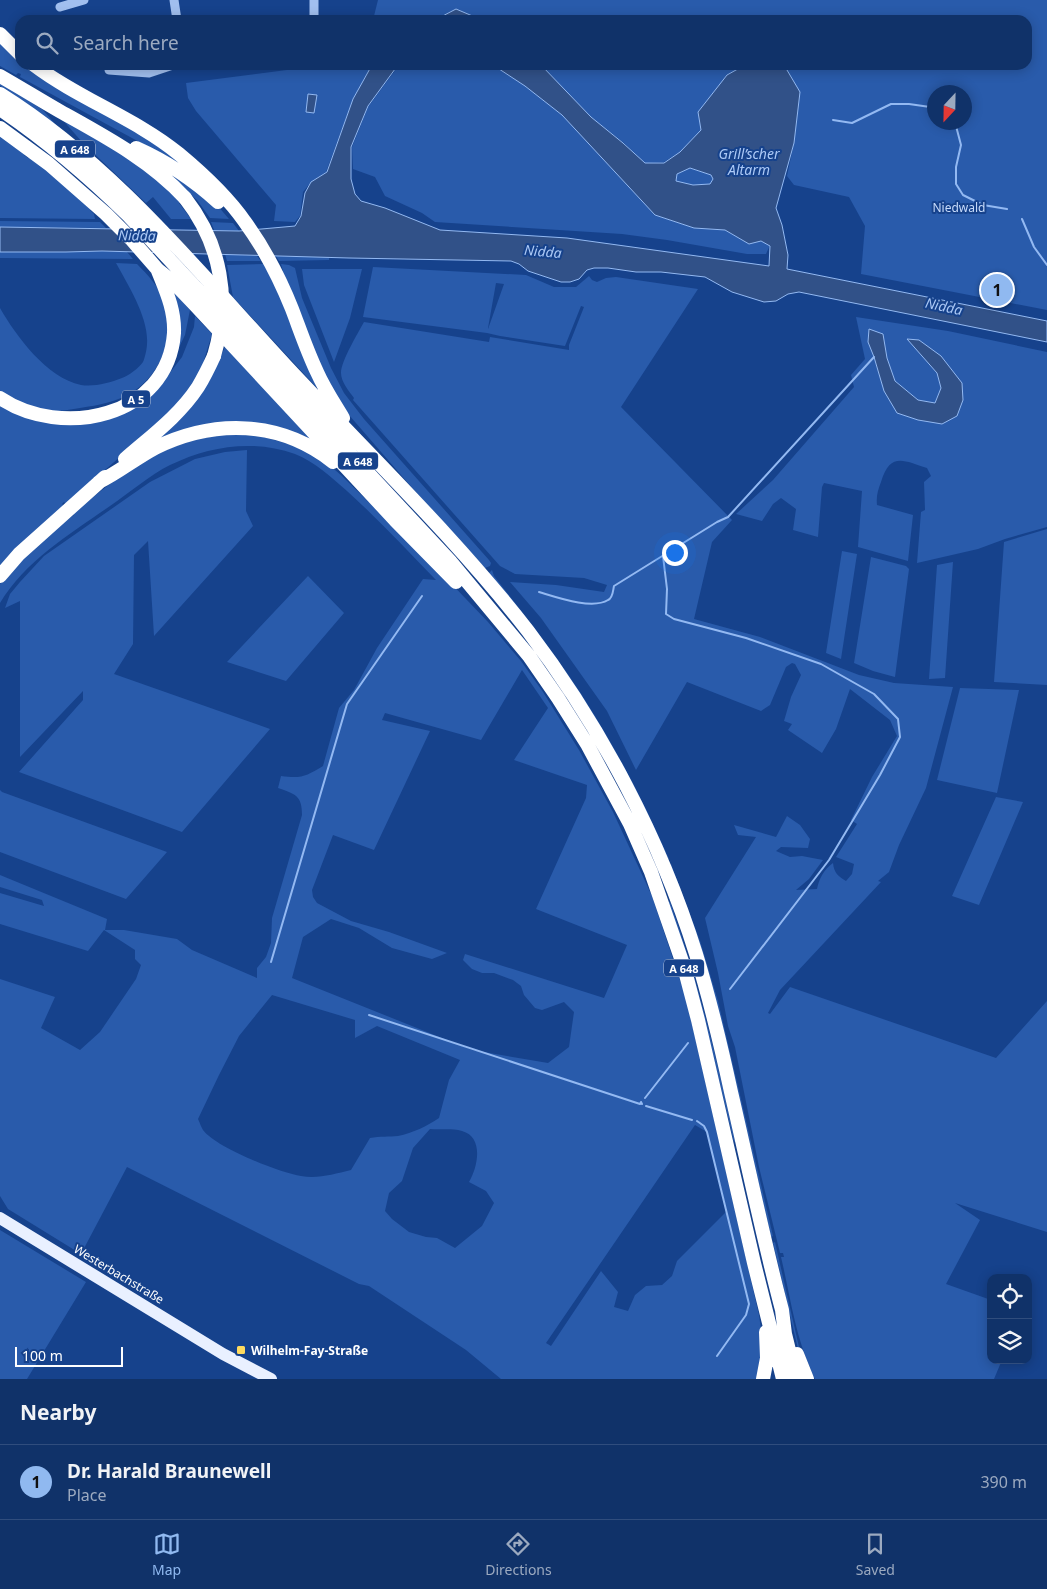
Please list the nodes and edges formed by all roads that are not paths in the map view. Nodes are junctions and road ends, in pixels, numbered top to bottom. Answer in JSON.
{"nodes":[{"id":1,"x":84,"y":0,"type":"edge"},
{"id":2,"x":174,"y":0,"type":"edge"},
{"id":3,"x":314,"y":0,"type":"edge"},
{"id":4,"x":60,"y":7,"type":"dead end"},
{"id":5,"x":176,"y":15,"type":"edge"},
{"id":6,"x":314,"y":15,"type":"edge"},
{"id":7,"x":0,"y":34,"type":"edge"},
{"id":8,"x":15,"y":49,"type":"edge"},
{"id":9,"x":42,"y":70,"type":"edge"},
{"id":10,"x":109,"y":70,"type":"dead end"},
{"id":11,"x":158,"y":70,"type":"edge"},
{"id":12,"x":0,"y":76,"type":"edge"},
{"id":13,"x":0,"y":94,"type":"edge"},
{"id":14,"x":0,"y":109,"type":"edge"},
{"id":15,"x":0,"y":128,"type":"edge"},
{"id":16,"x":99,"y":133,"type":"junction"},
{"id":17,"x":229,"y":207,"type":"junction"},
{"id":18,"x":158,"y":270,"type":"junction"},
{"id":19,"x":0,"y":398,"type":"edge"},
{"id":20,"x":355,"y":438,"type":"junction"},
{"id":21,"x":99,"y":482,"type":"junction"},
{"id":22,"x":395,"y":520,"type":"junction"},
{"id":23,"x":0,"y":576,"type":"edge"},
{"id":24,"x":529,"y":656,"type":"junction"},
{"id":25,"x":0,"y":1218,"type":"edge"},
{"id":26,"x":766,"y":1309,"type":"junction"},
{"id":27,"x":782,"y":1310,"type":"junction"},
{"id":28,"x":223,"y":1354,"type":"junction"},
{"id":29,"x":257,"y":1379,"type":"edge"},
{"id":30,"x":271,"y":1379,"type":"edge"},
{"id":31,"x":763,"y":1379,"type":"edge"},
{"id":32,"x":783,"y":1379,"type":"edge"},
{"id":33,"x":796,"y":1379,"type":"edge"},
{"id":34,"x":807,"y":1379,"type":"edge"}],
"edges":[{"from":1,"to":4,"type":"street"},
{"from":2,"to":5,"type":"street"},
{"from":3,"to":6,"type":"street"},
{"from":7,"to":8,"type":"highway"},
{"from":9,"to":17,"type":"highway"},
{"from":10,"to":11,"type":"street"},
{"from":12,"to":16,"type":"highway"},
{"from":13,"to":20,"type":"highway","number":"A 648"},
{"from":14,"to":24,"type":"highway","number":"A 648"},
{"from":15,"to":18,"type":"highway","number":"A 648"},
{"from":16,"to":17,"type":"highway"},
{"from":16,"to":21,"type":"highway","bridge":true},
{"from":17,"to":20,"type":"highway"},
{"from":18,"to":19,"type":"highway","number":"A 5"},
{"from":18,"to":22,"type":"highway","number":"A 648"},
{"from":20,"to":27,"type":"highway","number":"A 648"},
{"from":21,"to":22,"type":"highway","number":"A 648"},
{"from":21,"to":23,"type":"highway","number":"A 648"},
{"from":22,"to":24,"type":"highway","number":"A 648"},
{"from":24,"to":26,"type":"highway","number":"A 648"},
{"from":25,"to":28,"type":"main road","name":"Westerbachstraße"},
{"from":26,"to":31,"type":"highway"},
{"from":26,"to":32,"type":"highway","number":"A 648"},
{"from":27,"to":33,"type":"highway","number":"A 648"},
{"from":27,"to":34,"type":"highway"},
{"from":28,"to":29,"type":"main road","name":"Westerbachstraße"},
{"from":28,"to":30,"type":"main road","name":"Westerbachstraße"}]}
